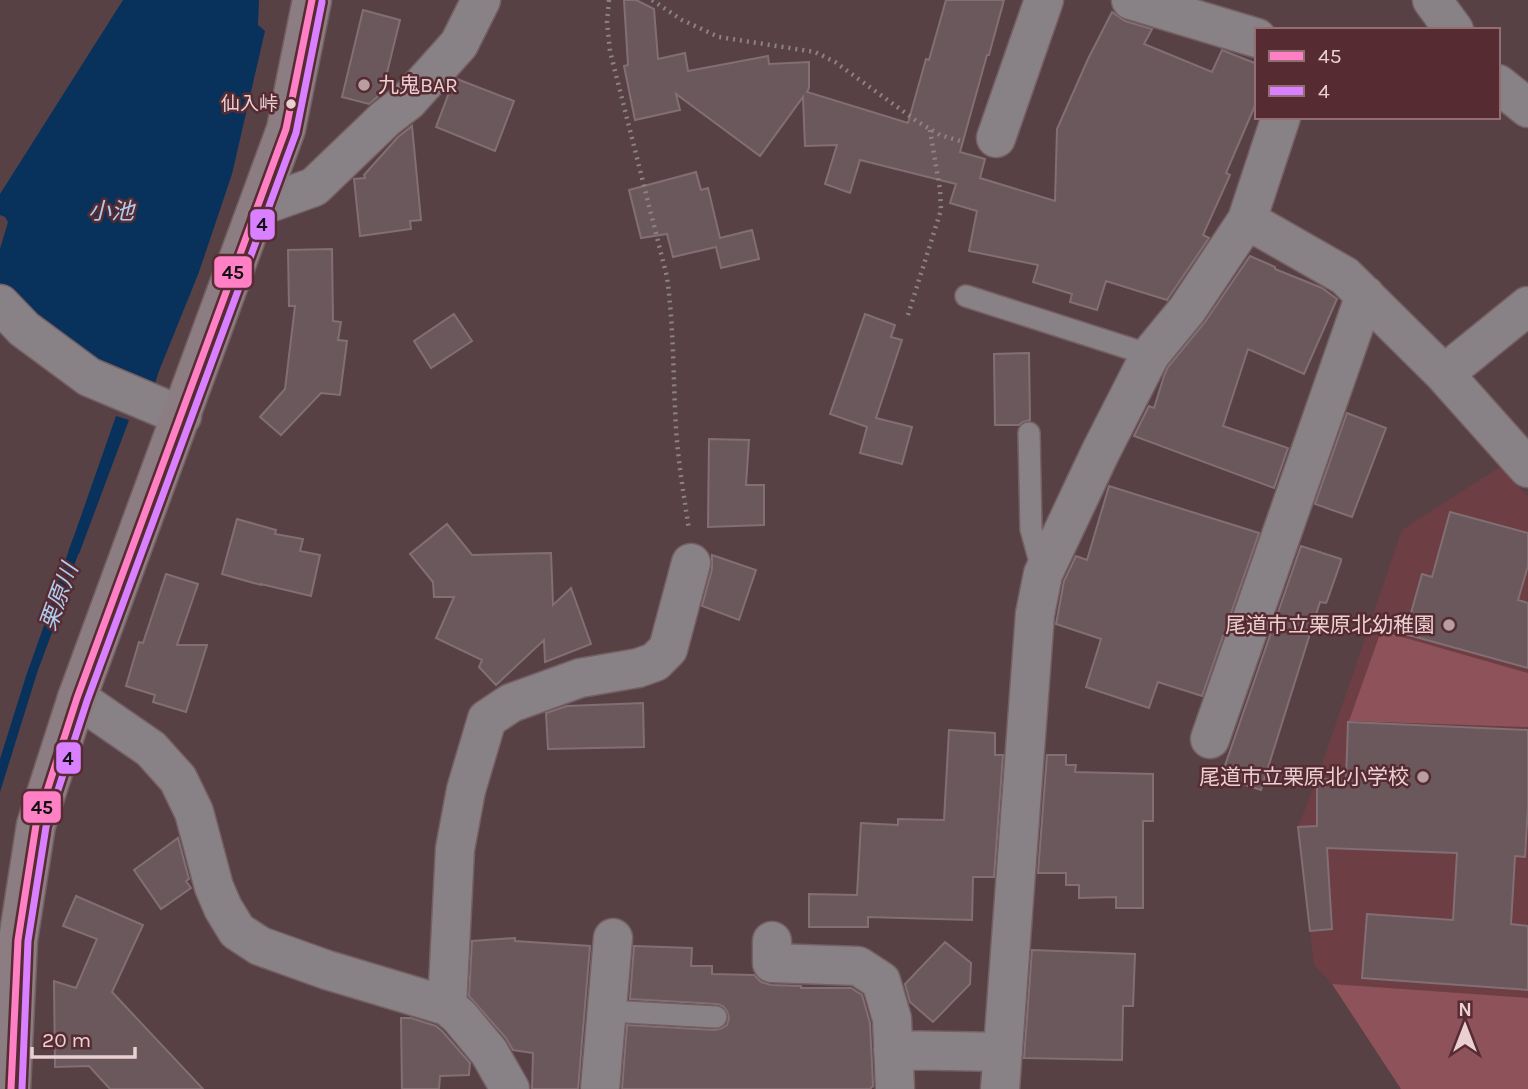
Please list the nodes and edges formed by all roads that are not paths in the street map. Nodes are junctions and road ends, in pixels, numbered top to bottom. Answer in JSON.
{"nodes":[{"id":1,"x":312,"y":0,"type":"edge"},
{"id":2,"x":481,"y":0,"type":"edge"},
{"id":3,"x":1044,"y":0,"type":"edge"},
{"id":4,"x":1131,"y":0,"type":"edge"},
{"id":5,"x":1432,"y":0,"type":"edge"},
{"id":6,"x":1453,"y":28,"type":"edge"},
{"id":7,"x":1255,"y":37,"type":"edge"},
{"id":8,"x":1500,"y":86,"type":"edge"},
{"id":9,"x":1528,"y":108,"type":"edge"},
{"id":10,"x":1279,"y":119,"type":"edge"},
{"id":11,"x":981,"y":140,"type":"road end"},
{"id":12,"x":258,"y":207,"type":"junction"},
{"id":13,"x":1247,"y":220,"type":"junction"},
{"id":14,"x":1365,"y":295,"type":"junction"},
{"id":15,"x":966,"y":296,"type":"dead end"},
{"id":16,"x":0,"y":304,"type":"edge"},
{"id":17,"x":1528,"y":306,"type":"edge"},
{"id":18,"x":1150,"y":355,"type":"junction"},
{"id":19,"x":1444,"y":374,"type":"junction"},
{"id":20,"x":182,"y":416,"type":"junction"},
{"id":21,"x":1029,"y":433,"type":"dead end"},
{"id":22,"x":1528,"y":468,"type":"edge"},
{"id":23,"x":691,"y":563,"type":"road end"},
{"id":24,"x":1043,"y":575,"type":"junction"},
{"id":25,"x":78,"y":698,"type":"junction"},
{"id":26,"x":1210,"y":738,"type":"dead end"},
{"id":27,"x":613,"y":938,"type":"dead end"},
{"id":28,"x":772,"y":940,"type":"dead end"},
{"id":29,"x":447,"y":1006,"type":"junction"},
{"id":30,"x":607,"y":1011,"type":"junction"},
{"id":31,"x":716,"y":1017,"type":"dead end"},
{"id":32,"x":893,"y":1050,"type":"junction"},
{"id":33,"x":1002,"y":1071,"type":"edge"},
{"id":34,"x":895,"y":1088,"type":"edge"},
{"id":35,"x":11,"y":1089,"type":"edge"},
{"id":36,"x":510,"y":1089,"type":"edge"},
{"id":37,"x":600,"y":1089,"type":"edge"}],
"edges":[{"from":1,"to":12,"type":"highway"},
{"from":2,"to":12,"type":"street"},
{"from":3,"to":11,"type":"street"},
{"from":4,"to":7,"type":"street"},
{"from":5,"to":6,"type":"street"},
{"from":8,"to":9,"type":"street"},
{"from":10,"to":13,"type":"street"},
{"from":12,"to":20,"type":"highway"},
{"from":13,"to":14,"type":"street"},
{"from":13,"to":18,"type":"street"},
{"from":14,"to":19,"type":"street"},
{"from":14,"to":26,"type":"street"},
{"from":15,"to":18,"type":"lane"},
{"from":16,"to":20,"type":"street"},
{"from":17,"to":19,"type":"street"},
{"from":18,"to":24,"type":"street"},
{"from":19,"to":22,"type":"street"},
{"from":20,"to":25,"type":"highway"},
{"from":21,"to":24,"type":"lane"},
{"from":23,"to":29,"type":"street"},
{"from":24,"to":33,"type":"street"},
{"from":25,"to":29,"type":"street"},
{"from":25,"to":35,"type":"highway"},
{"from":27,"to":30,"type":"street"},
{"from":28,"to":32,"type":"street"},
{"from":29,"to":36,"type":"street"},
{"from":30,"to":31,"type":"lane"},
{"from":30,"to":37,"type":"street"},
{"from":32,"to":33,"type":"street"},
{"from":32,"to":34,"type":"street"}]}
